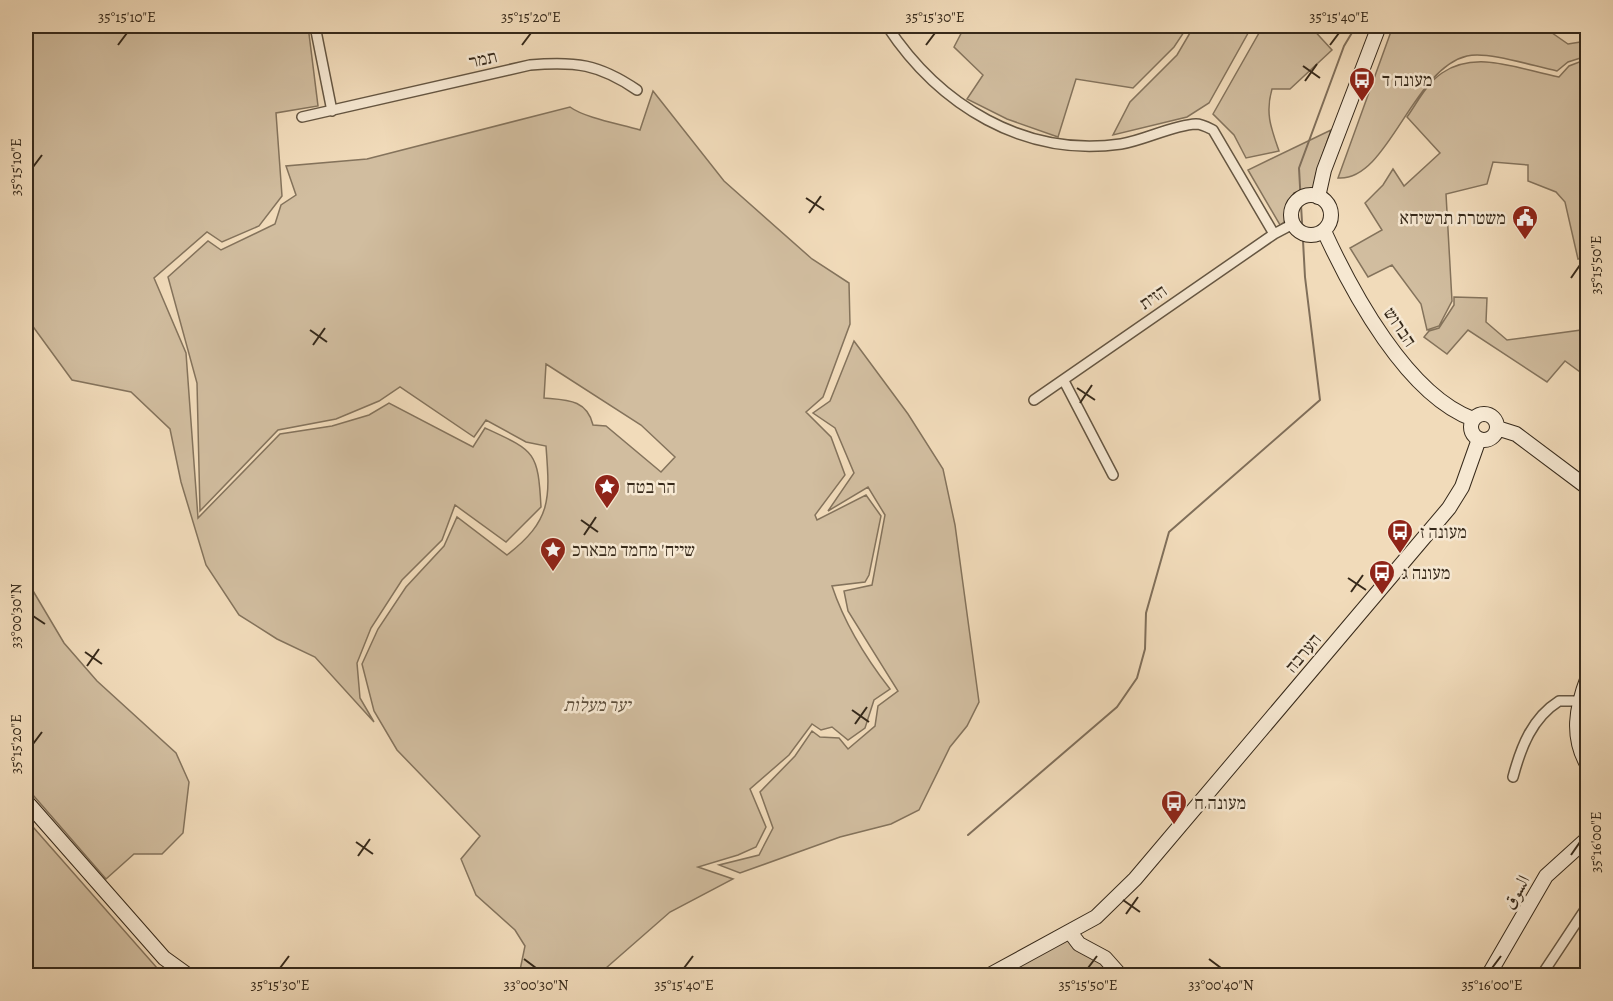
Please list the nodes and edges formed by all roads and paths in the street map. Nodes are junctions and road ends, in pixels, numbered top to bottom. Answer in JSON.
{"nodes":[{"id":1,"x":318,"y":26,"type":"edge"},
{"id":2,"x":887,"y":26,"type":"edge"},
{"id":3,"x":1379,"y":26,"type":"edge"},
{"id":4,"x":637,"y":90,"type":"dead end"},
{"id":5,"x":332,"y":111,"type":"junction"},
{"id":6,"x":302,"y":117,"type":"dead end"},
{"id":7,"x":1318,"y":197,"type":"junction"},
{"id":8,"x":1293,"y":224,"type":"junction"},
{"id":9,"x":1324,"y":231,"type":"junction"},
{"id":10,"x":1274,"y":234,"type":"junction"},
{"id":11,"x":1064,"y":381,"type":"junction"},
{"id":12,"x":1034,"y":400,"type":"dead end"},
{"id":13,"x":1473,"y":419,"type":"junction"},
{"id":14,"x":1497,"y":428,"type":"junction"},
{"id":15,"x":1479,"y":439,"type":"junction"},
{"id":16,"x":1113,"y":475,"type":"dead end"},
{"id":17,"x":1587,"y":488,"type":"edge"},
{"id":18,"x":1587,"y":677,"type":"edge"},
{"id":19,"x":1579,"y":701,"type":"junction"},
{"id":20,"x":1587,"y":766,"type":"edge"},
{"id":21,"x":1513,"y":777,"type":"dead end"},
{"id":22,"x":26,"y":801,"type":"edge"},
{"id":23,"x":1587,"y":838,"type":"edge"},
{"id":24,"x":1587,"y":905,"type":"edge"},
{"id":25,"x":1070,"y":932,"type":"junction"},
{"id":26,"x":189,"y":975,"type":"edge"},
{"id":27,"x":988,"y":975,"type":"edge"},
{"id":28,"x":1121,"y":975,"type":"edge"},
{"id":29,"x":1488,"y":975,"type":"edge"},
{"id":30,"x":1541,"y":975,"type":"edge"}],
"edges":[{"from":1,"to":5,"type":"street"},
{"from":2,"to":10,"type":"street"},
{"from":3,"to":7,"type":"main road"},
{"from":4,"to":5,"type":"street","name":"תמר"},
{"from":5,"to":6,"type":"street","name":"תמר"},
{"from":7,"to":8,"type":"main road"},
{"from":7,"to":9,"type":"main road"},
{"from":8,"to":9,"type":"main road"},
{"from":8,"to":10,"type":"street","name":"הזית"},
{"from":9,"to":13,"type":"main road","name":"הברוש"},
{"from":10,"to":11,"type":"street","name":"הזית"},
{"from":11,"to":12,"type":"street","name":"הזית"},
{"from":11,"to":16,"type":"street"},
{"from":13,"to":14,"type":"main road"},
{"from":13,"to":15,"type":"main road"},
{"from":14,"to":15,"type":"main road"},
{"from":14,"to":17,"type":"main road"},
{"from":15,"to":25,"type":"main road","name":"הערבה"},
{"from":18,"to":19,"type":"main road"},
{"from":19,"to":20,"type":"main road"},
{"from":19,"to":21,"type":"street"},
{"from":22,"to":26,"type":"main road"},
{"from":23,"to":29,"type":"main road","name":"السوق"},
{"from":24,"to":30,"type":"street"},
{"from":25,"to":27,"type":"main road","name":"הערבה"},
{"from":25,"to":28,"type":"main road"}]}
